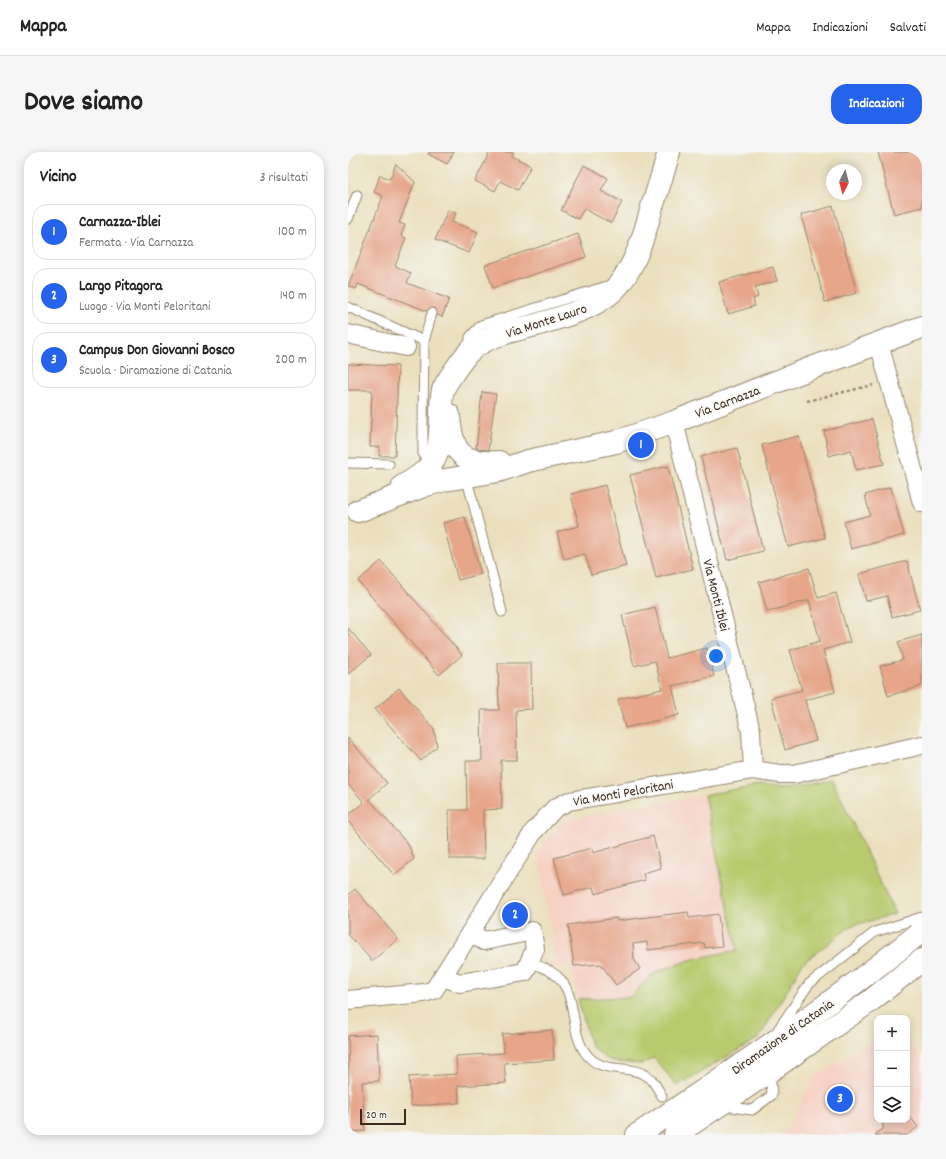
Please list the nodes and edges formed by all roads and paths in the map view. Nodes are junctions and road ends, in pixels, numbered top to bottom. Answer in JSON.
{"nodes":[{"id":1,"x":670,"y":152,"type":"edge"},
{"id":2,"x":357,"y":195,"type":"dead end"},
{"id":3,"x":348,"y":219,"type":"edge"},
{"id":4,"x":348,"y":307,"type":"edge"},
{"id":5,"x":432,"y":313,"type":"dead end"},
{"id":6,"x":922,"y":327,"type":"edge"},
{"id":7,"x":348,"y":334,"type":"edge"},
{"id":8,"x":424,"y":341,"type":"junction"},
{"id":9,"x":879,"y":343,"type":"junction"},
{"id":10,"x":406,"y":347,"type":"joint"},
{"id":11,"x":424,"y":351,"type":"junction"},
{"id":12,"x":457,"y":369,"type":"junction"},
{"id":13,"x":889,"y":381,"type":"junction"},
{"id":14,"x":807,"y":401,"type":"dead end"},
{"id":15,"x":674,"y":422,"type":"junction"},
{"id":16,"x":528,"y":461,"type":"junction"},
{"id":17,"x":348,"y":463,"type":"edge"},
{"id":18,"x":389,"y":464,"type":"dead end"},
{"id":19,"x":430,"y":466,"type":"junction"},
{"id":20,"x":466,"y":476,"type":"junction"},
{"id":21,"x":922,"y":503,"type":"edge"},
{"id":22,"x":353,"y":515,"type":"edge"},
{"id":23,"x":502,"y":612,"type":"dead end"},
{"id":24,"x":922,"y":745,"type":"edge"},
{"id":25,"x":753,"y":770,"type":"junction"},
{"id":26,"x":922,"y":917,"type":"edge"},
{"id":27,"x":922,"y":931,"type":"edge"},
{"id":28,"x":470,"y":933,"type":"junction"},
{"id":29,"x":922,"y":960,"type":"edge"},
{"id":30,"x":530,"y":962,"type":"junction"},
{"id":31,"x":922,"y":967,"type":"edge"},
{"id":32,"x":443,"y":977,"type":"junction"},
{"id":33,"x":348,"y":1000,"type":"edge"},
{"id":34,"x":869,"y":1002,"type":"junction"},
{"id":35,"x":766,"y":1048,"type":"junction"},
{"id":36,"x":662,"y":1096,"type":"dead end"},
{"id":37,"x":637,"y":1135,"type":"edge"},
{"id":38,"x":675,"y":1135,"type":"edge"}],
"edges":[{"from":1,"to":12,"type":"main road","name":"Via Monte Lauro"},
{"from":2,"to":3,"type":"lane"},
{"from":4,"to":8,"type":"lane"},
{"from":5,"to":8,"type":"lane"},
{"from":6,"to":9,"type":"main road","name":"Via Carnazza"},
{"from":7,"to":10,"type":"street"},
{"from":8,"to":11,"type":"lane"},
{"from":9,"to":13,"type":"street"},
{"from":9,"to":15,"type":"main road","name":"Via Carnazza"},
{"from":10,"to":11,"type":"lane"},
{"from":11,"to":19,"type":"lane"},
{"from":12,"to":16,"type":"main road"},
{"from":12,"to":19,"type":"main road","name":"Via Monte Lauro"},
{"from":13,"to":14,"type":"path"},
{"from":13,"to":21,"type":"street"},
{"from":15,"to":16,"type":"main road","name":"Via Carnazza"},
{"from":15,"to":25,"type":"street","name":"Via Monti Iblei"},
{"from":16,"to":20,"type":"main road"},
{"from":17,"to":18,"type":"lane"},
{"from":19,"to":22,"type":"main road"},
{"from":20,"to":22,"type":"main road"},
{"from":20,"to":23,"type":"lane"},
{"from":24,"to":25,"type":"street","name":"Via Monti Peloritani"},
{"from":25,"to":28,"type":"street","name":"Via Monti Peloritani"},
{"from":26,"to":35,"type":"lane"},
{"from":27,"to":35,"type":"main road","name":"Diramazione di Catania"},
{"from":28,"to":30,"type":"street"},
{"from":28,"to":32,"type":"street","name":"Via Monti Peloritani"},
{"from":29,"to":34,"type":"main road","name":"Diramazione di Catania"},
{"from":30,"to":32,"type":"street"},
{"from":30,"to":36,"type":"lane"},
{"from":31,"to":34,"type":"main road"},
{"from":32,"to":33,"type":"street","name":"Via Monti Peloritani"},
{"from":34,"to":38,"type":"main road","name":"Diramazione di Catania"},
{"from":35,"to":37,"type":"main road","name":"Diramazione di Catania"}]}
